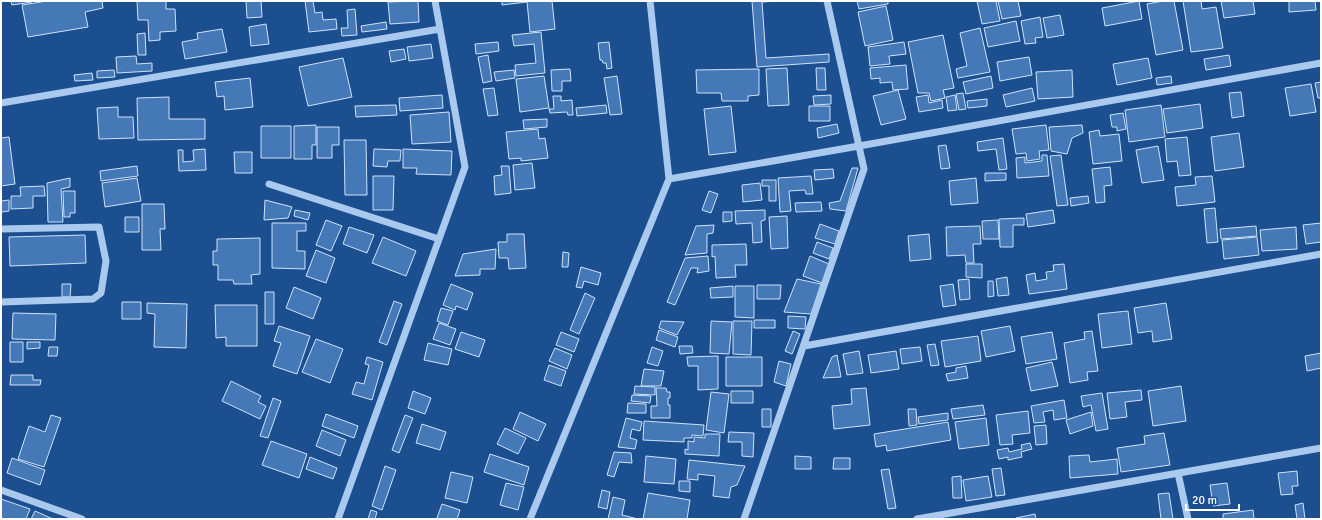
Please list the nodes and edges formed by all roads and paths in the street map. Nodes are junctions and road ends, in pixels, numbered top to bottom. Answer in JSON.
{"nodes":[{"id":1,"x":435,"y":1,"type":"edge"},
{"id":2,"x":650,"y":1,"type":"edge"},
{"id":3,"x":827,"y":1,"type":"edge"},
{"id":4,"x":440,"y":29,"type":"junction"},
{"id":5,"x":1321,"y":62,"type":"edge"},
{"id":6,"x":1,"y":103,"type":"edge"},
{"id":7,"x":859,"y":146,"type":"junction"},
{"id":8,"x":669,"y":179,"type":"junction"},
{"id":9,"x":269,"y":184,"type":"dead end"},
{"id":10,"x":1,"y":229,"type":"edge"},
{"id":11,"x":439,"y":239,"type":"junction"},
{"id":12,"x":1321,"y":254,"type":"edge"},
{"id":13,"x":1,"y":302,"type":"edge"},
{"id":14,"x":804,"y":346,"type":"junction"},
{"id":15,"x":1321,"y":448,"type":"edge"},
{"id":16,"x":1178,"y":473,"type":"junction"},
{"id":17,"x":1,"y":490,"type":"edge"},
{"id":18,"x":82,"y":519,"type":"edge"},
{"id":19,"x":338,"y":519,"type":"edge"},
{"id":20,"x":530,"y":519,"type":"edge"},
{"id":21,"x":744,"y":519,"type":"edge"},
{"id":22,"x":917,"y":519,"type":"edge"},
{"id":23,"x":1188,"y":519,"type":"edge"}],
"edges":[{"from":1,"to":4,"type":"street"},
{"from":2,"to":8,"type":"street"},
{"from":3,"to":7,"type":"street"},
{"from":4,"to":6,"type":"street"},
{"from":4,"to":11,"type":"street"},
{"from":5,"to":7,"type":"street"},
{"from":7,"to":8,"type":"street"},
{"from":7,"to":14,"type":"street"},
{"from":8,"to":20,"type":"street"},
{"from":9,"to":11,"type":"street"},
{"from":10,"to":13,"type":"street"},
{"from":11,"to":19,"type":"street"},
{"from":12,"to":14,"type":"street"},
{"from":14,"to":21,"type":"street"},
{"from":15,"to":16,"type":"street"},
{"from":16,"to":22,"type":"street"},
{"from":16,"to":23,"type":"street"},
{"from":17,"to":18,"type":"street"}]}
